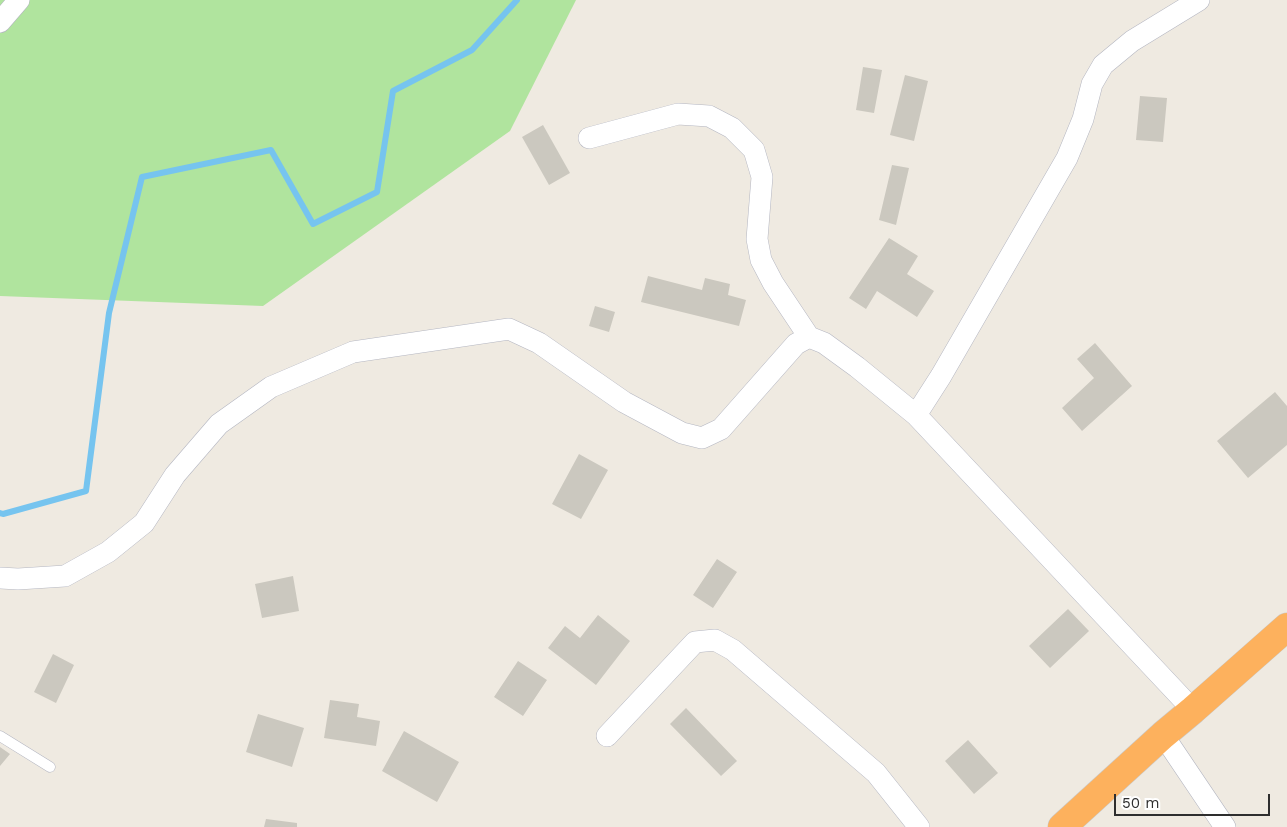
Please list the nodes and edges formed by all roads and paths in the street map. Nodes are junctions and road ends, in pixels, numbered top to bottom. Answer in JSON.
{"nodes":[{"id":1,"x":19,"y":0,"type":"edge"},
{"id":2,"x":1199,"y":0,"type":"edge"},
{"id":3,"x":0,"y":22,"type":"edge"},
{"id":4,"x":590,"y":138,"type":"dead end"},
{"id":5,"x":808,"y":337,"type":"junction"},
{"id":6,"x":916,"y":415,"type":"junction"},
{"id":7,"x":0,"y":578,"type":"edge"},
{"id":8,"x":1287,"y":627,"type":"edge"},
{"id":9,"x":1193,"y":710,"type":"junction"},
{"id":10,"x":1163,"y":735,"type":"junction"},
{"id":11,"x":0,"y":736,"type":"edge"},
{"id":12,"x":607,"y":736,"type":"dead end"},
{"id":13,"x":50,"y":767,"type":"dead end"},
{"id":14,"x":919,"y":827,"type":"edge"},
{"id":15,"x":1062,"y":827,"type":"edge"},
{"id":16,"x":1225,"y":827,"type":"edge"}],
"edges":[{"from":1,"to":3,"type":"street"},
{"from":2,"to":6,"type":"street"},
{"from":4,"to":5,"type":"street"},
{"from":5,"to":6,"type":"street"},
{"from":5,"to":7,"type":"street"},
{"from":6,"to":9,"type":"street"},
{"from":8,"to":9,"type":"highway"},
{"from":9,"to":10,"type":"highway"},
{"from":10,"to":15,"type":"highway"},
{"from":10,"to":16,"type":"street"},
{"from":11,"to":13,"type":"lane"},
{"from":12,"to":14,"type":"street"}]}
